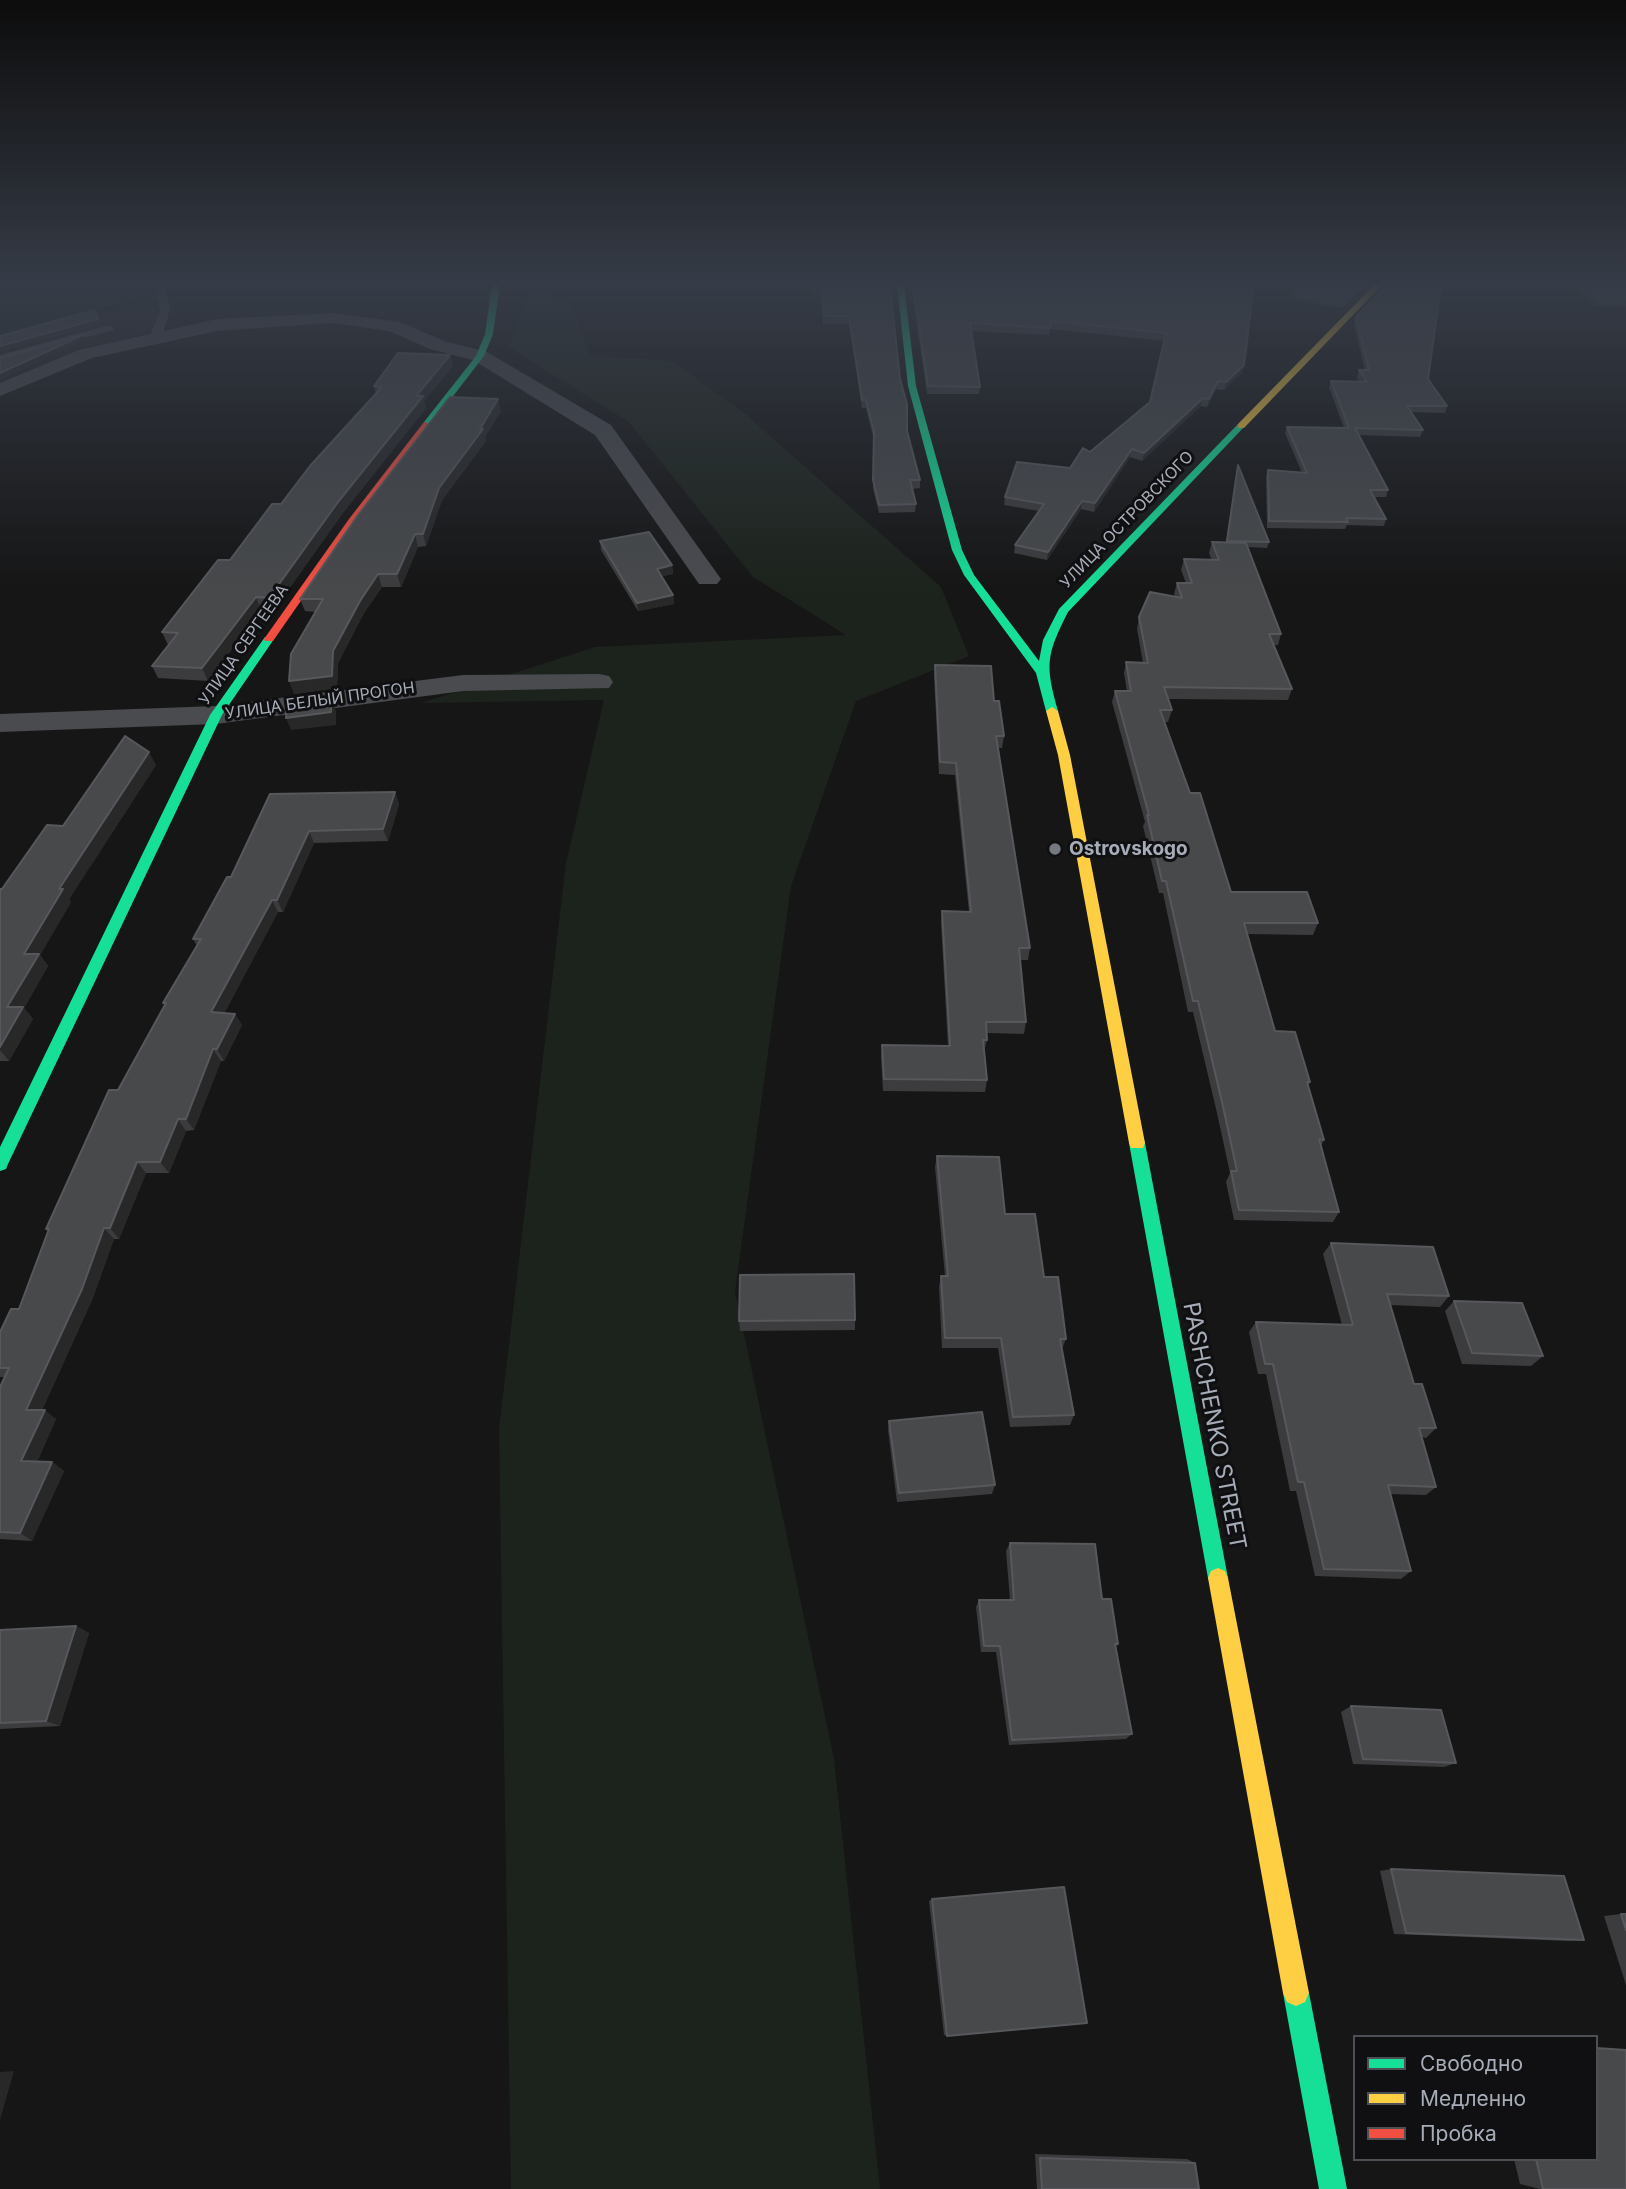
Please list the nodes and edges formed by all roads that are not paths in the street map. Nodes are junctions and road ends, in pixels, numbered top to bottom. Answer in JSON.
{"nodes":[{"id":1,"x":456,"y":387,"type":"edge"},
{"id":2,"x":532,"y":387,"type":"edge"},
{"id":3,"x":912,"y":387,"type":"edge"},
{"id":4,"x":1279,"y":387,"type":"edge"},
{"id":5,"x":708,"y":579,"type":"dead end"},
{"id":6,"x":1042,"y":673,"type":"junction"},
{"id":7,"x":598,"y":682,"type":"dead end"},
{"id":8,"x":216,"y":715,"type":"junction"},
{"id":9,"x":0,"y":723,"type":"edge"},
{"id":10,"x":0,"y":1164,"type":"edge"},
{"id":11,"x":1333,"y":2189,"type":"edge"}],
"edges":[{"from":1,"to":8,"type":"street","name":"УЛИЦА СЕРГЕЕВА"},
{"from":2,"to":5,"type":"street"},
{"from":3,"to":6,"type":"street"},
{"from":4,"to":6,"type":"street","name":"УЛИЦА ОСТРОВСКОГО"},
{"from":6,"to":11,"type":"street","name":"PASHCHENKO STREET"},
{"from":7,"to":8,"type":"street","name":"УЛИЦА БЕЛЫЙ ПРОГОН"},
{"from":8,"to":9,"type":"street","name":"УЛИЦА БЕЛЫЙ ПРОГОН"},
{"from":8,"to":10,"type":"street","name":"УЛИЦА СЕРГЕЕВА"}]}
